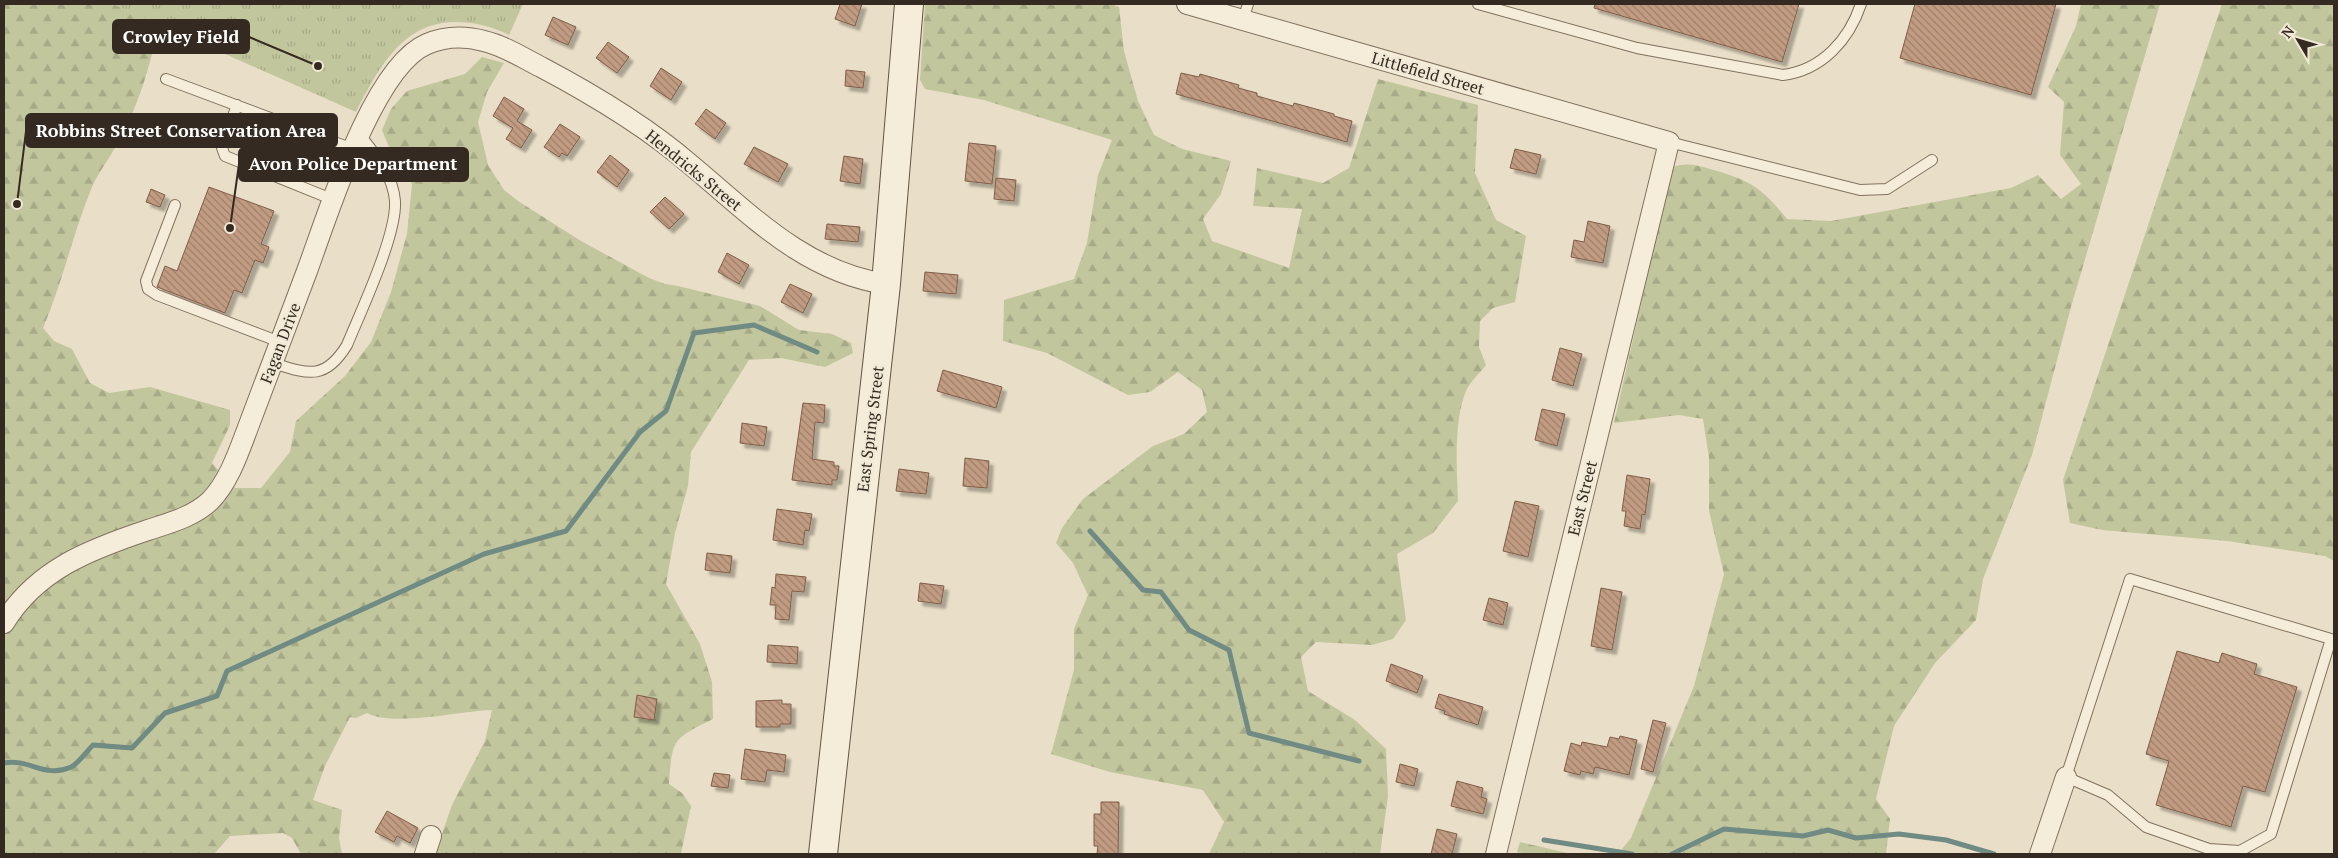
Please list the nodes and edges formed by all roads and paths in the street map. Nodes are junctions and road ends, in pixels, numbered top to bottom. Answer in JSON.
{"nodes":[{"id":1,"x":909,"y":4,"type":"edge"},
{"id":2,"x":1187,"y":4,"type":"edge"},
{"id":3,"x":1478,"y":4,"type":"edge"},
{"id":4,"x":1860,"y":4,"type":"edge"},
{"id":5,"x":1245,"y":12,"type":"edge"},
{"id":6,"x":504,"y":48,"type":"joint"},
{"id":7,"x":166,"y":79,"type":"dead end"},
{"id":8,"x":238,"y":105,"type":"junction"},
{"id":9,"x":356,"y":142,"type":"junction"},
{"id":10,"x":1669,"y":142,"type":"junction"},
{"id":11,"x":1932,"y":160,"type":"dead end"},
{"id":12,"x":334,"y":200,"type":"junction"},
{"id":13,"x":175,"y":205,"type":"dead end"},
{"id":14,"x":886,"y":284,"type":"junction"},
{"id":15,"x":280,"y":342,"type":"junction"},
{"id":16,"x":273,"y":363,"type":"junction"},
{"id":17,"x":4,"y":623,"type":"edge"},
{"id":18,"x":2066,"y":777,"type":"junction"},
{"id":19,"x":823,"y":854,"type":"edge"},
{"id":20,"x":1496,"y":854,"type":"edge"},
{"id":21,"x":2040,"y":854,"type":"edge"}],
"edges":[{"from":1,"to":14,"type":"main road","name":"East Spring Street"},
{"from":2,"to":5,"type":"street","name":"Littlefield Street"},
{"from":3,"to":4,"type":"lane"},
{"from":5,"to":10,"type":"street","name":"Littlefield Street"},
{"from":6,"to":9,"type":"street","name":"Fagan Drive"},
{"from":6,"to":14,"type":"street","name":"Hendricks Street"},
{"from":7,"to":8,"type":"lane"},
{"from":8,"to":9,"type":"lane"},
{"from":8,"to":12,"type":"lane"},
{"from":9,"to":12,"type":"street","name":"Fagan Drive"},
{"from":9,"to":16,"type":"lane"},
{"from":10,"to":11,"type":"lane"},
{"from":10,"to":20,"type":"street","name":"East Street"},
{"from":12,"to":15,"type":"street","name":"Fagan Drive"},
{"from":13,"to":15,"type":"lane"},
{"from":14,"to":19,"type":"main road","name":"East Spring Street"},
{"from":15,"to":16,"type":"street","name":"Fagan Drive"},
{"from":16,"to":17,"type":"street","name":"Fagan Drive"},
{"from":18,"to":18,"type":"lane"},
{"from":18,"to":21,"type":"street"}]}
